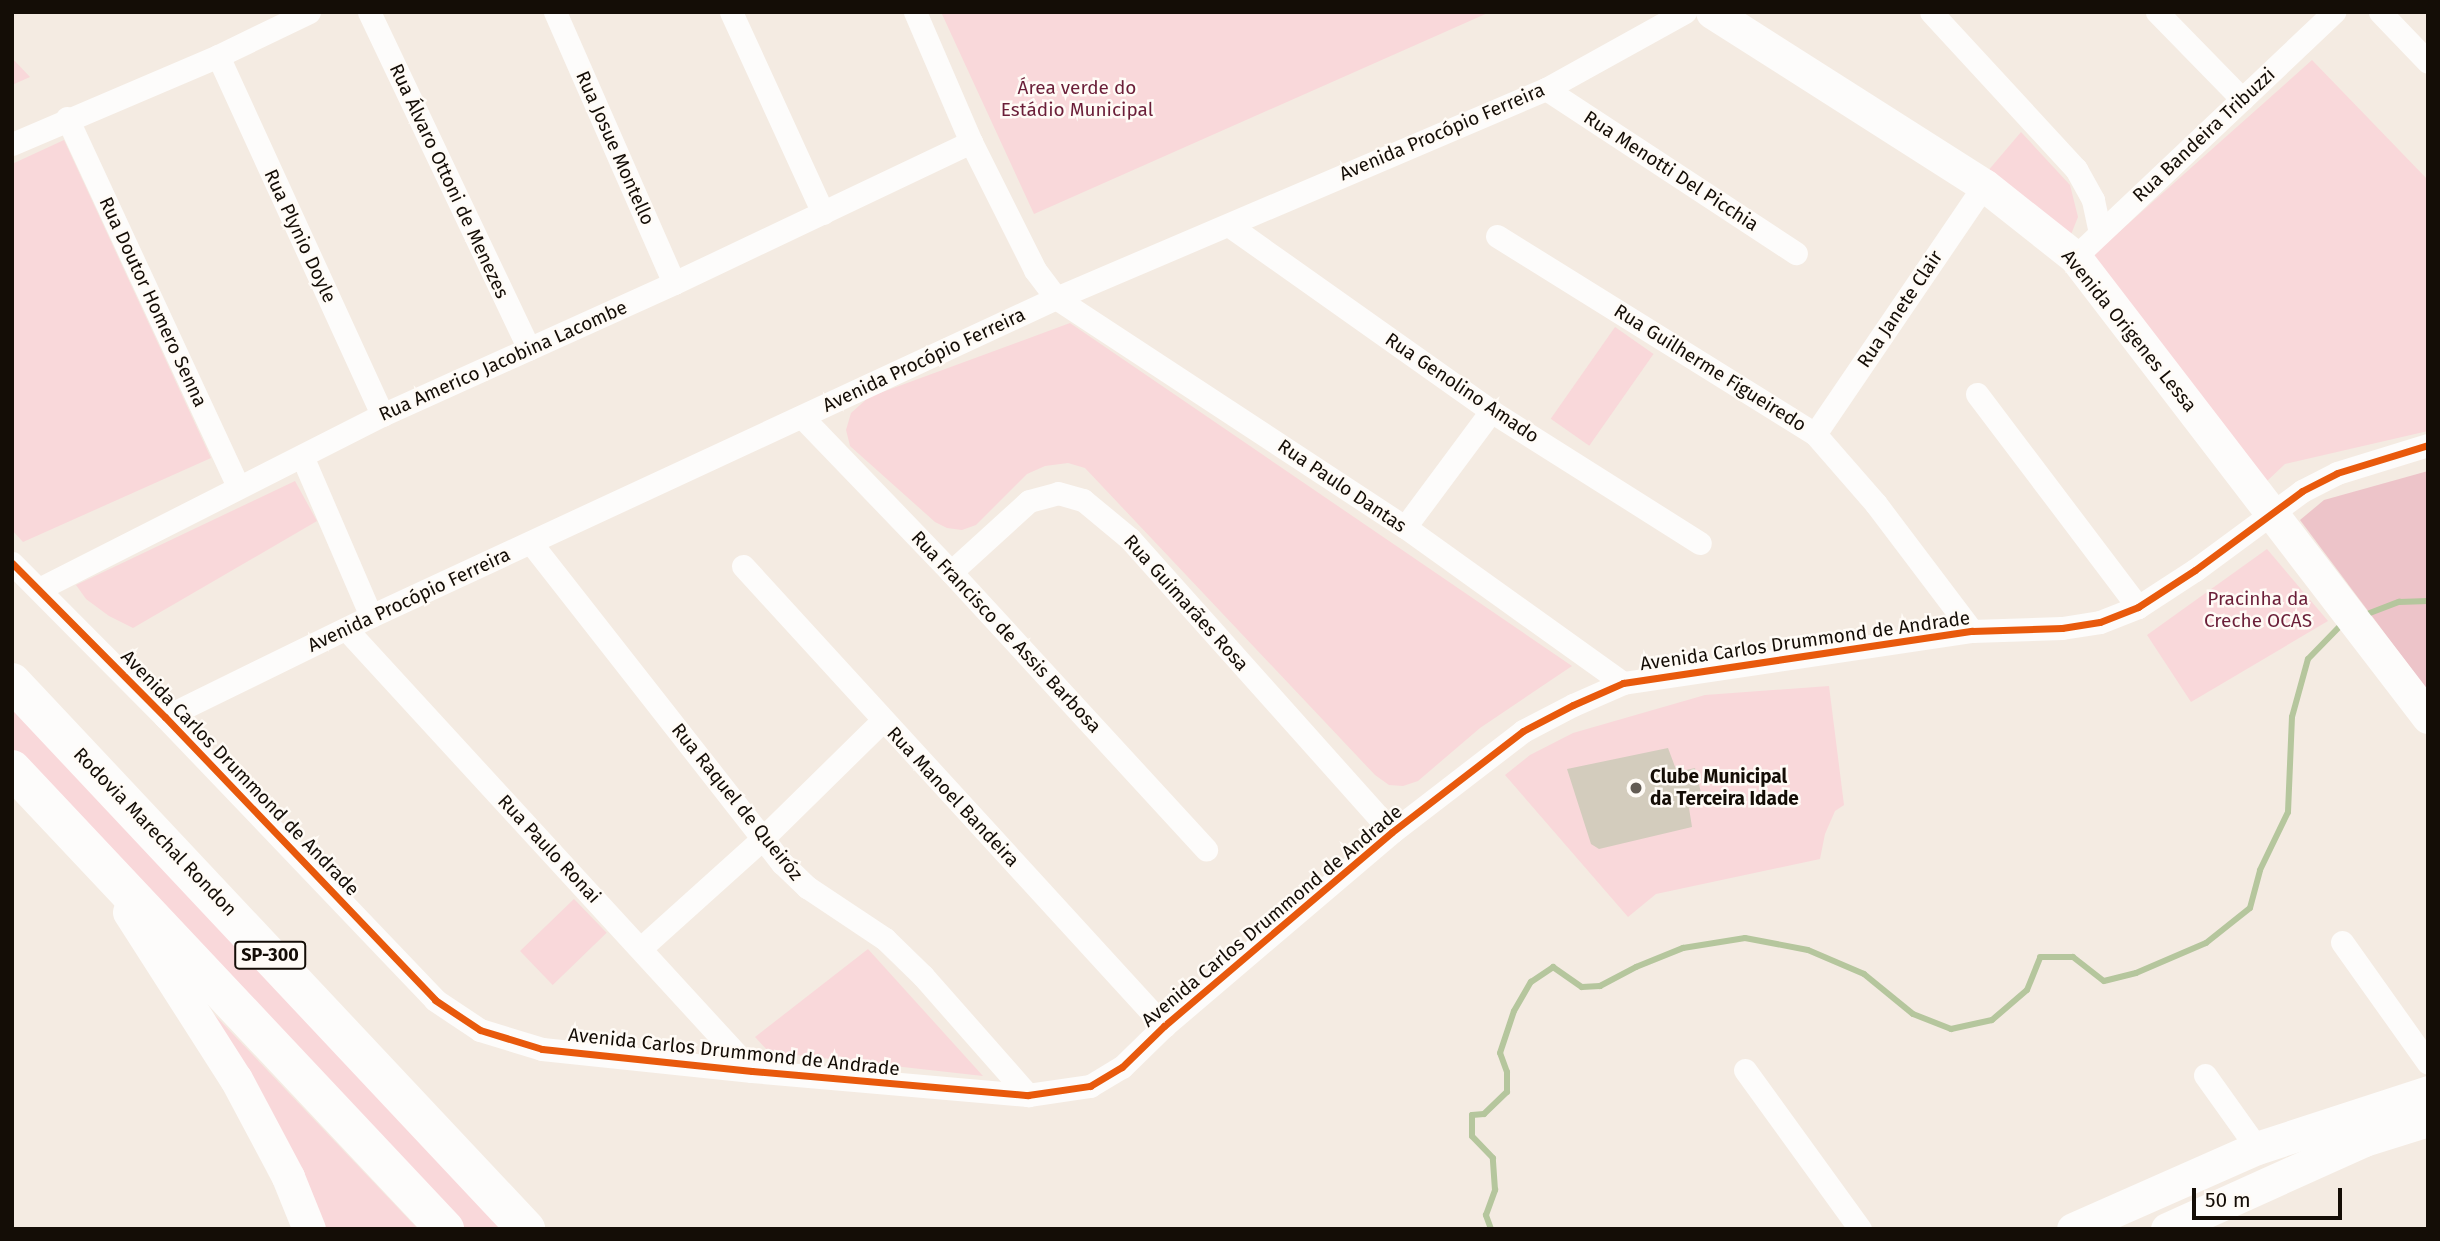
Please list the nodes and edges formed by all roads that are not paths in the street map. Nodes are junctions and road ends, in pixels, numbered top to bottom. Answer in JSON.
{"nodes":[{"id":1,"x":309,"y":12,"type":"edge"},
{"id":2,"x":369,"y":12,"type":"edge"},
{"id":3,"x":555,"y":12,"type":"edge"},
{"id":4,"x":732,"y":12,"type":"edge"},
{"id":5,"x":915,"y":12,"type":"edge"},
{"id":6,"x":1685,"y":12,"type":"edge"},
{"id":7,"x":1712,"y":12,"type":"edge"},
{"id":8,"x":1931,"y":12,"type":"edge"},
{"id":9,"x":2157,"y":12,"type":"edge"},
{"id":10,"x":2334,"y":12,"type":"edge"},
{"id":11,"x":2380,"y":12,"type":"edge"},
{"id":12,"x":218,"y":56,"type":"junction"},
{"id":13,"x":2428,"y":62,"type":"edge"},
{"id":14,"x":1546,"y":89,"type":"junction"},
{"id":15,"x":2242,"y":99,"type":"junction"},
{"id":16,"x":67,"y":118,"type":"junction"},
{"id":17,"x":971,"y":142,"type":"junction"},
{"id":18,"x":12,"y":144,"type":"edge"},
{"id":19,"x":1984,"y":185,"type":"junction"},
{"id":20,"x":823,"y":213,"type":"junction"},
{"id":21,"x":1230,"y":226,"type":"junction"},
{"id":22,"x":2100,"y":232,"type":"junction"},
{"id":23,"x":1497,"y":236,"type":"dead end"},
{"id":24,"x":1796,"y":253,"type":"dead end"},
{"id":25,"x":2075,"y":257,"type":"junction"},
{"id":26,"x":674,"y":283,"type":"junction"},
{"id":27,"x":1055,"y":298,"type":"junction"},
{"id":28,"x":529,"y":349,"type":"junction"},
{"id":29,"x":1977,"y":394,"type":"dead end"},
{"id":30,"x":1491,"y":411,"type":"junction"},
{"id":31,"x":382,"y":415,"type":"junction"},
{"id":32,"x":803,"y":418,"type":"junction"},
{"id":33,"x":1815,"y":434,"type":"junction"},
{"id":34,"x":2428,"y":445,"type":"edge"},
{"id":35,"x":302,"y":456,"type":"junction"},
{"id":36,"x":238,"y":486,"type":"junction"},
{"id":37,"x":2270,"y":512,"type":"junction"},
{"id":38,"x":1405,"y":527,"type":"junction"},
{"id":39,"x":531,"y":543,"type":"junction"},
{"id":40,"x":1700,"y":543,"type":"dead end"},
{"id":41,"x":12,"y":562,"type":"edge"},
{"id":42,"x":743,"y":566,"type":"dead end"},
{"id":43,"x":951,"y":572,"type":"junction"},
{"id":44,"x":39,"y":589,"type":"junction"},
{"id":45,"x":2138,"y":607,"type":"junction"},
{"id":46,"x":372,"y":616,"type":"junction"},
{"id":47,"x":346,"y":629,"type":"junction"},
{"id":48,"x":1972,"y":631,"type":"junction"},
{"id":49,"x":12,"y":682,"type":"edge"},
{"id":50,"x":1623,"y":683,"type":"junction"},
{"id":51,"x":165,"y":717,"type":"junction"},
{"id":52,"x":2428,"y":717,"type":"edge"},
{"id":53,"x":883,"y":720,"type":"junction"},
{"id":54,"x":17,"y":774,"type":"edge"},
{"id":55,"x":1392,"y":832,"type":"junction"},
{"id":56,"x":763,"y":838,"type":"junction"},
{"id":57,"x":1206,"y":849,"type":"dead end"},
{"id":58,"x":2342,"y":942,"type":"dead end"},
{"id":59,"x":641,"y":948,"type":"junction"},
{"id":60,"x":1164,"y":1026,"type":"junction"},
{"id":61,"x":2428,"y":1063,"type":"edge"},
{"id":62,"x":1745,"y":1070,"type":"dead end"},
{"id":63,"x":752,"y":1071,"type":"junction"},
{"id":64,"x":2205,"y":1075,"type":"dead end"},
{"id":65,"x":2428,"y":1092,"type":"edge"},
{"id":66,"x":1028,"y":1095,"type":"junction"},
{"id":67,"x":2428,"y":1120,"type":"edge"},
{"id":68,"x":2257,"y":1148,"type":"junction"},
{"id":69,"x":309,"y":1229,"type":"edge"},
{"id":70,"x":445,"y":1229,"type":"edge"},
{"id":71,"x":526,"y":1229,"type":"edge"},
{"id":72,"x":1860,"y":1229,"type":"edge"},
{"id":73,"x":2073,"y":1229,"type":"edge"},
{"id":74,"x":2167,"y":1229,"type":"edge"}],
"edges":[{"from":1,"to":12,"type":"street"},
{"from":2,"to":28,"type":"street","name":"Rua Álvaro Ottoni de Menezes"},
{"from":3,"to":26,"type":"street","name":"Rua Josue Montello"},
{"from":4,"to":20,"type":"street"},
{"from":5,"to":17,"type":"street"},
{"from":6,"to":14,"type":"street","name":"Avenida Procópio Ferreira"},
{"from":7,"to":19,"type":"street","name":"Avenida Origenes Lessa"},
{"from":8,"to":22,"type":"street"},
{"from":9,"to":15,"type":"street"},
{"from":10,"to":15,"type":"street","name":"Rua Bandeira Tribuzzi"},
{"from":11,"to":13,"type":"street"},
{"from":12,"to":16,"type":"street"},
{"from":12,"to":31,"type":"street","name":"Rua Plynio Doyle"},
{"from":14,"to":21,"type":"street","name":"Avenida Procópio Ferreira"},
{"from":14,"to":24,"type":"street","name":"Rua Menotti Del Picchia"},
{"from":15,"to":22,"type":"street","name":"Rua Bandeira Tribuzzi"},
{"from":16,"to":18,"type":"street"},
{"from":16,"to":36,"type":"street","name":"Rua Doutor Homero Senna"},
{"from":17,"to":20,"type":"street","name":"Rua Americo Jacobina Lacombe"},
{"from":17,"to":27,"type":"street"},
{"from":19,"to":25,"type":"street","name":"Avenida Origenes Lessa"},
{"from":19,"to":33,"type":"street","name":"Rua Janete Clair"},
{"from":20,"to":26,"type":"street","name":"Rua Americo Jacobina Lacombe"},
{"from":21,"to":27,"type":"street","name":"Avenida Procópio Ferreira"},
{"from":21,"to":30,"type":"street","name":"Rua Genolino Amado"},
{"from":22,"to":25,"type":"street","name":"Rua Bandeira Tribuzzi"},
{"from":23,"to":33,"type":"street","name":"Rua Guilherme Figueiredo"},
{"from":25,"to":37,"type":"street","name":"Avenida Origenes Lessa"},
{"from":26,"to":28,"type":"street","name":"Rua Americo Jacobina Lacombe"},
{"from":27,"to":32,"type":"street","name":"Avenida Procópio Ferreira"},
{"from":27,"to":38,"type":"street","name":"Rua Paulo Dantas"},
{"from":28,"to":31,"type":"street","name":"Rua Americo Jacobina Lacombe"},
{"from":29,"to":45,"type":"street"},
{"from":30,"to":38,"type":"street"},
{"from":30,"to":40,"type":"street","name":"Rua Genolino Amado"},
{"from":31,"to":35,"type":"street","name":"Rua Americo Jacobina Lacombe"},
{"from":32,"to":39,"type":"street","name":"Avenida Procópio Ferreira"},
{"from":32,"to":43,"type":"street","name":"Rua Francisco de Assis Barbosa"},
{"from":33,"to":48,"type":"street","name":"Rua Guilherme Figueiredo"},
{"from":34,"to":37,"type":"street","name":"Avenida Carlos Drummond de Andrade"},
{"from":35,"to":36,"type":"street","name":"Rua Americo Jacobina Lacombe"},
{"from":35,"to":46,"type":"street"},
{"from":36,"to":44,"type":"street","name":"Rua Americo Jacobina Lacombe"},
{"from":37,"to":45,"type":"street","name":"Avenida Carlos Drummond de Andrade"},
{"from":37,"to":52,"type":"street","name":"Avenida Origenes Lessa"},
{"from":38,"to":50,"type":"street","name":"Rua Paulo Dantas"},
{"from":39,"to":46,"type":"street","name":"Avenida Procópio Ferreira"},
{"from":39,"to":56,"type":"street","name":"Rua Raquel de Queiróz"},
{"from":41,"to":44,"type":"street","name":"Avenida Carlos Drummond de Andrade"},
{"from":42,"to":53,"type":"street","name":"Rua Manoel Bandeira"},
{"from":43,"to":55,"type":"street","name":"Rua Guimarães Rosa"},
{"from":43,"to":57,"type":"street","name":"Rua Francisco de Assis Barbosa"},
{"from":44,"to":51,"type":"street","name":"Avenida Carlos Drummond de Andrade"},
{"from":45,"to":48,"type":"street","name":"Avenida Carlos Drummond de Andrade"},
{"from":46,"to":47,"type":"street","name":"Avenida Procópio Ferreira"},
{"from":47,"to":51,"type":"street","name":"Avenida Procópio Ferreira"},
{"from":47,"to":59,"type":"street","name":"Rua Paulo Ronai"},
{"from":48,"to":50,"type":"street","name":"Avenida Carlos Drummond de Andrade"},
{"from":49,"to":71,"type":"highway","name":"Rodovia Marechal Rondon","number":"SP-300"},
{"from":50,"to":55,"type":"street","name":"Avenida Carlos Drummond de Andrade"},
{"from":51,"to":63,"type":"street","name":"Avenida Carlos Drummond de Andrade"},
{"from":53,"to":56,"type":"street"},
{"from":53,"to":60,"type":"street","name":"Rua Manoel Bandeira"},
{"from":54,"to":69,"type":"street"},
{"from":54,"to":70,"type":"highway","number":"SP-300"},
{"from":55,"to":60,"type":"street","name":"Avenida Carlos Drummond de Andrade"},
{"from":56,"to":59,"type":"street"},
{"from":56,"to":66,"type":"street","name":"Rua Raquel de Queiróz"},
{"from":58,"to":61,"type":"street"},
{"from":59,"to":63,"type":"street","name":"Rua Paulo Ronai"},
{"from":60,"to":66,"type":"street","name":"Avenida Carlos Drummond de Andrade"},
{"from":62,"to":72,"type":"street"},
{"from":63,"to":66,"type":"street","name":"Avenida Carlos Drummond de Andrade"},
{"from":64,"to":68,"type":"street"},
{"from":65,"to":68,"type":"street"},
{"from":67,"to":74,"type":"street"},
{"from":68,"to":73,"type":"street"}]}
